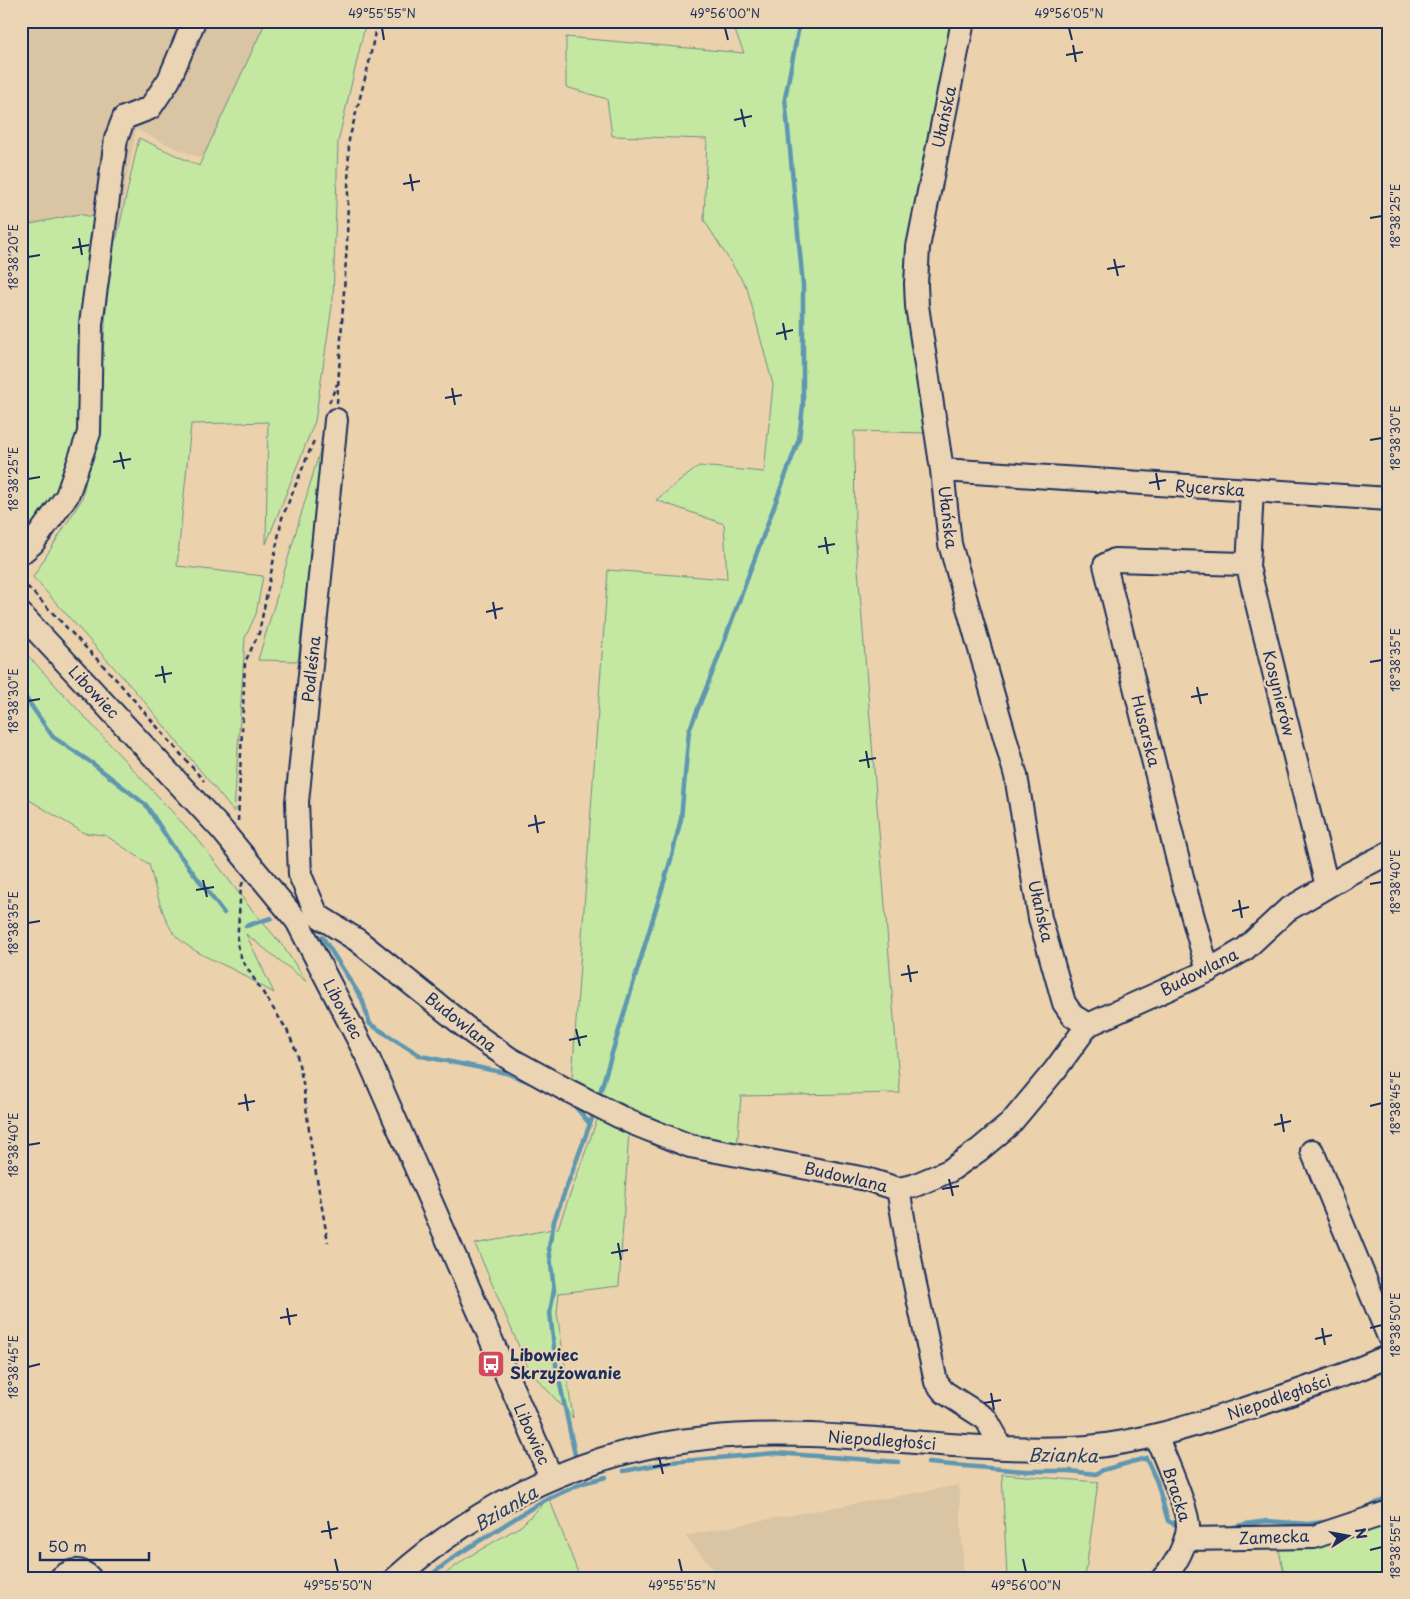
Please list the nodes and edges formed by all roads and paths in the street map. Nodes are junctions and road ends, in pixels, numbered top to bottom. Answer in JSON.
{"nodes":[{"id":1,"x":194,"y":21,"type":"edge"},
{"id":2,"x":377,"y":21,"type":"edge"},
{"id":3,"x":963,"y":21,"type":"edge"},
{"id":4,"x":337,"y":384,"type":"junction"},
{"id":5,"x":331,"y":415,"type":"junction"},
{"id":6,"x":315,"y":437,"type":"dead end"},
{"id":7,"x":942,"y":470,"type":"junction"},
{"id":8,"x":1252,"y":490,"type":"junction"},
{"id":9,"x":1389,"y":499,"type":"edge"},
{"id":10,"x":21,"y":553,"type":"edge"},
{"id":11,"x":1248,"y":567,"type":"junction"},
{"id":12,"x":21,"y":614,"type":"edge"},
{"id":13,"x":236,"y":847,"type":"junction"},
{"id":14,"x":1389,"y":853,"type":"edge"},
{"id":15,"x":250,"y":864,"type":"junction"},
{"id":16,"x":1327,"y":886,"type":"junction"},
{"id":17,"x":307,"y":918,"type":"junction"},
{"id":18,"x":1208,"y":971,"type":"junction"},
{"id":19,"x":1088,"y":1025,"type":"junction"},
{"id":20,"x":1312,"y":1151,"type":"dead end"},
{"id":21,"x":898,"y":1189,"type":"junction"},
{"id":22,"x":328,"y":1242,"type":"dead end"},
{"id":23,"x":1389,"y":1337,"type":"edge"},
{"id":24,"x":1389,"y":1356,"type":"edge"},
{"id":25,"x":1156,"y":1436,"type":"junction"},
{"id":26,"x":998,"y":1447,"type":"junction"},
{"id":27,"x":551,"y":1477,"type":"junction"},
{"id":28,"x":1389,"y":1512,"type":"edge"},
{"id":29,"x":1186,"y":1539,"type":"junction"},
{"id":30,"x":61,"y":1578,"type":"edge"},
{"id":31,"x":90,"y":1578,"type":"edge"},
{"id":32,"x":396,"y":1578,"type":"edge"},
{"id":33,"x":1163,"y":1578,"type":"edge"}],
"edges":[{"from":1,"to":10,"type":"street"},
{"from":2,"to":4,"type":"path"},
{"from":3,"to":7,"type":"street","name":"Ułańska"},
{"from":4,"to":5,"type":"path"},
{"from":4,"to":5,"type":"path"},
{"from":5,"to":17,"type":"street","name":"Podleśna"},
{"from":6,"to":13,"type":"path"},
{"from":7,"to":8,"type":"street","name":"Rycerska"},
{"from":7,"to":19,"type":"street","name":"Ułańska"},
{"from":8,"to":9,"type":"street","name":"Rycerska"},
{"from":8,"to":11,"type":"street","name":"Kosynierów"},
{"from":11,"to":16,"type":"street","name":"Kosynierów"},
{"from":11,"to":18,"type":"street","name":"Husarska"},
{"from":12,"to":13,"type":"street","name":"Libowiec"},
{"from":13,"to":15,"type":"street","name":"Libowiec"},
{"from":14,"to":16,"type":"street","name":"Budowlana"},
{"from":15,"to":17,"type":"street","name":"Libowiec"},
{"from":15,"to":22,"type":"path"},
{"from":16,"to":18,"type":"street","name":"Budowlana"},
{"from":17,"to":21,"type":"street","name":"Budowlana"},
{"from":17,"to":27,"type":"street","name":"Libowiec"},
{"from":18,"to":19,"type":"street","name":"Budowlana"},
{"from":19,"to":21,"type":"street","name":"Budowlana"},
{"from":20,"to":23,"type":"street"},
{"from":21,"to":26,"type":"street"},
{"from":24,"to":25,"type":"street","name":"Niepodległości"},
{"from":25,"to":26,"type":"street","name":"Niepodległości"},
{"from":25,"to":29,"type":"street","name":"Bracka"},
{"from":26,"to":27,"type":"street","name":"Niepodległości"},
{"from":27,"to":32,"type":"street","name":"Niepodległości"},
{"from":28,"to":29,"type":"street","name":"Zamecka"},
{"from":29,"to":33,"type":"street","name":"Bracka"},
{"from":30,"to":31,"type":"street"}]}
